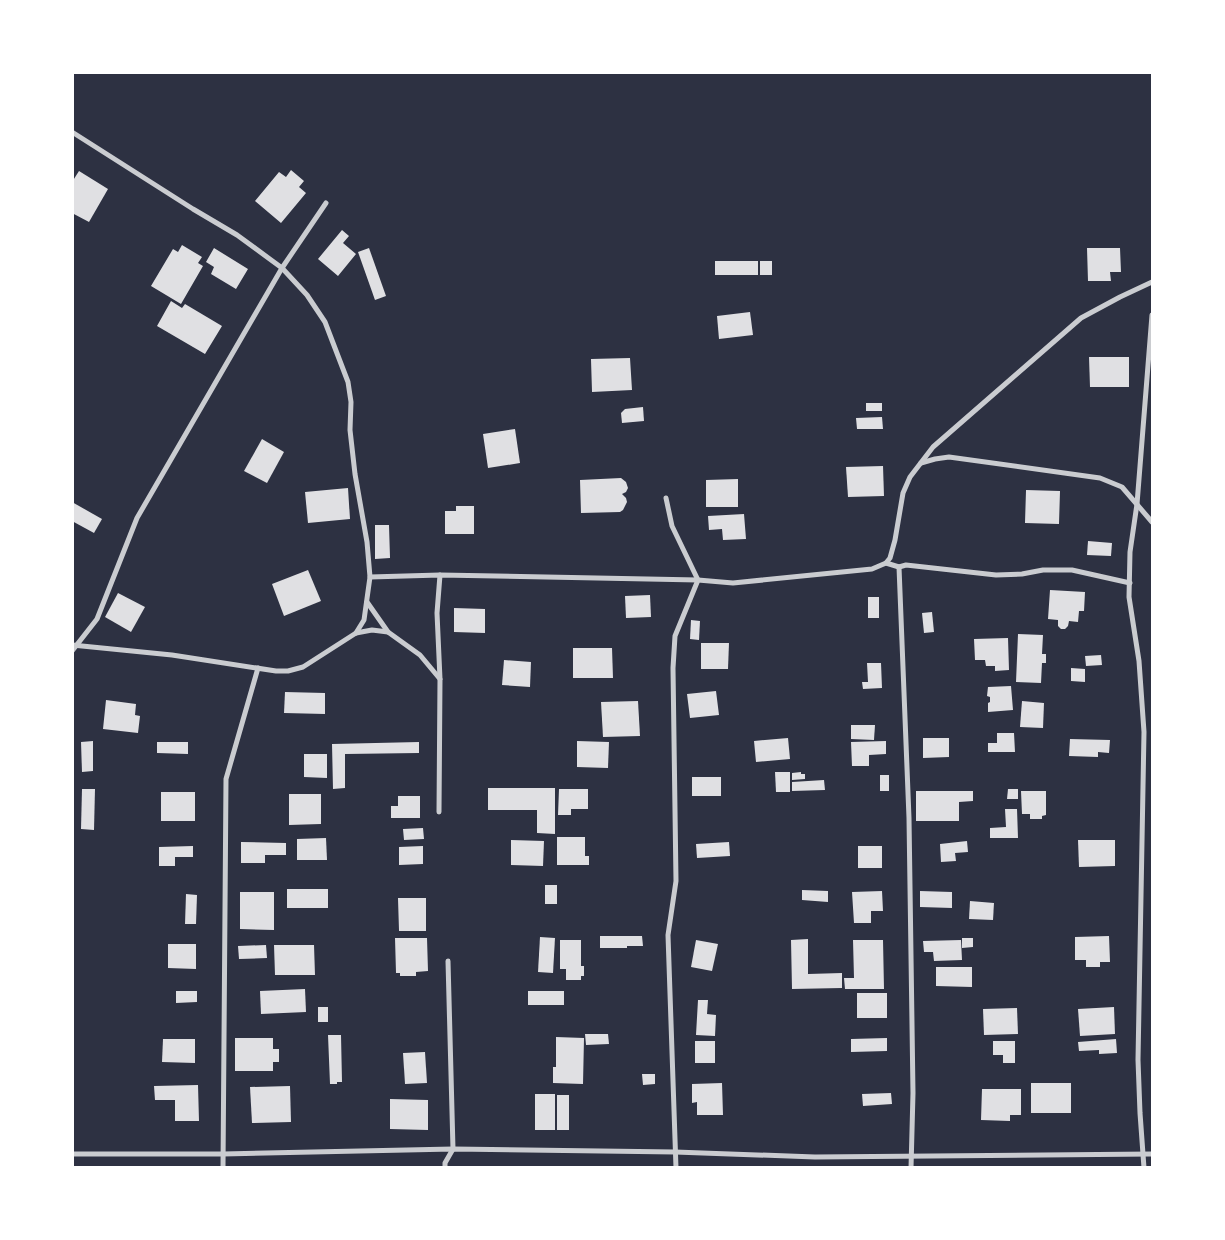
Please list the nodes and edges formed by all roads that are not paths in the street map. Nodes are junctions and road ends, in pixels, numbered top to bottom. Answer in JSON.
{"nodes":[{"id":1,"x":73,"y":134,"type":"edge"},
{"id":2,"x":326,"y":203,"type":"dead end"},
{"id":3,"x":282,"y":268,"type":"junction"},
{"id":4,"x":1152,"y":282,"type":"edge"},
{"id":5,"x":1152,"y":314,"type":"edge"},
{"id":6,"x":921,"y":463,"type":"junction"},
{"id":7,"x":666,"y":498,"type":"dead end"},
{"id":8,"x":1136,"y":504,"type":"junction"},
{"id":9,"x":1152,"y":522,"type":"edge"},
{"id":10,"x":886,"y":564,"type":"junction"},
{"id":11,"x":899,"y":567,"type":"junction"},
{"id":12,"x":440,"y":575,"type":"junction"},
{"id":13,"x":370,"y":577,"type":"junction"},
{"id":14,"x":698,"y":580,"type":"junction"},
{"id":15,"x":1130,"y":583,"type":"junction"},
{"id":16,"x":367,"y":602,"type":"junction"},
{"id":17,"x":388,"y":632,"type":"junction"},
{"id":18,"x":356,"y":633,"type":"junction"},
{"id":19,"x":74,"y":645,"type":"edge"},
{"id":20,"x":72,"y":651,"type":"edge"},
{"id":21,"x":258,"y":668,"type":"junction"},
{"id":22,"x":440,"y":679,"type":"junction"},
{"id":23,"x":439,"y":812,"type":"dead end"},
{"id":24,"x":448,"y":961,"type":"dead end"},
{"id":25,"x":453,"y":1149,"type":"junction"},
{"id":26,"x":676,"y":1152,"type":"junction"},
{"id":27,"x":72,"y":1154,"type":"edge"},
{"id":28,"x":223,"y":1154,"type":"junction"},
{"id":29,"x":1144,"y":1154,"type":"junction"},
{"id":30,"x":1152,"y":1154,"type":"edge"},
{"id":31,"x":911,"y":1155,"type":"junction"},
{"id":32,"x":223,"y":1168,"type":"edge"},
{"id":33,"x":445,"y":1168,"type":"edge"},
{"id":34,"x":676,"y":1168,"type":"edge"},
{"id":35,"x":911,"y":1168,"type":"edge"},
{"id":36,"x":1144,"y":1168,"type":"edge"}],
"edges":[{"from":1,"to":3,"type":"street"},
{"from":2,"to":3,"type":"street"},
{"from":3,"to":13,"type":"street"},
{"from":3,"to":19,"type":"street"},
{"from":4,"to":6,"type":"street"},
{"from":5,"to":8,"type":"street"},
{"from":6,"to":8,"type":"street"},
{"from":6,"to":10,"type":"street"},
{"from":7,"to":14,"type":"street"},
{"from":8,"to":9,"type":"street"},
{"from":8,"to":15,"type":"street"},
{"from":10,"to":11,"type":"street"},
{"from":10,"to":14,"type":"street"},
{"from":11,"to":15,"type":"street"},
{"from":11,"to":31,"type":"street"},
{"from":12,"to":13,"type":"street"},
{"from":12,"to":14,"type":"street"},
{"from":12,"to":22,"type":"street"},
{"from":13,"to":16,"type":"street"},
{"from":14,"to":26,"type":"street"},
{"from":15,"to":29,"type":"street"},
{"from":16,"to":17,"type":"street"},
{"from":16,"to":18,"type":"street"},
{"from":17,"to":18,"type":"street"},
{"from":17,"to":22,"type":"street"},
{"from":18,"to":21,"type":"street"},
{"from":19,"to":20,"type":"street"},
{"from":19,"to":21,"type":"street"},
{"from":21,"to":28,"type":"street"},
{"from":22,"to":23,"type":"street"},
{"from":24,"to":25,"type":"street"},
{"from":25,"to":26,"type":"street"},
{"from":25,"to":28,"type":"street"},
{"from":25,"to":33,"type":"street"},
{"from":26,"to":31,"type":"street"},
{"from":26,"to":34,"type":"street"},
{"from":27,"to":28,"type":"street"},
{"from":28,"to":32,"type":"street"},
{"from":29,"to":30,"type":"street"},
{"from":29,"to":31,"type":"street"},
{"from":29,"to":36,"type":"street"},
{"from":31,"to":35,"type":"street"}]}
